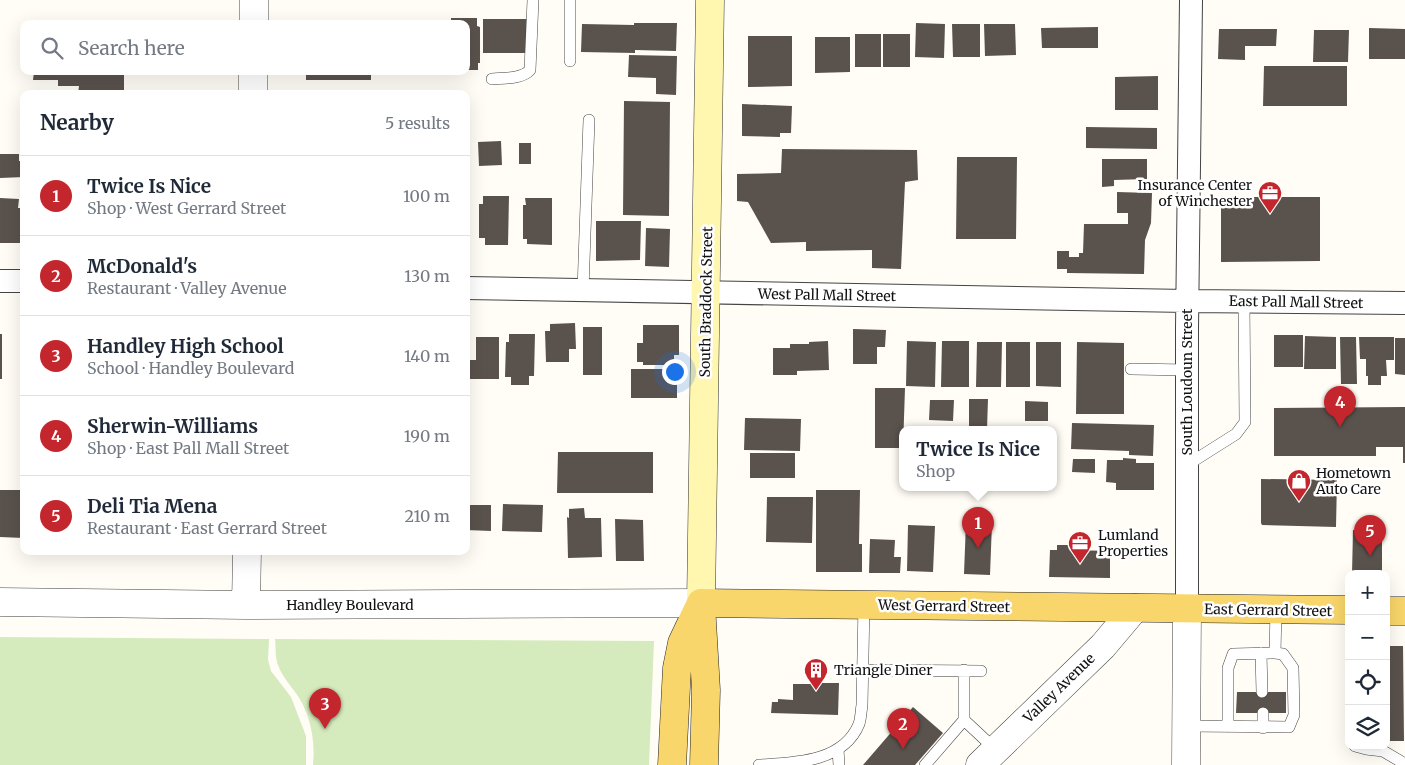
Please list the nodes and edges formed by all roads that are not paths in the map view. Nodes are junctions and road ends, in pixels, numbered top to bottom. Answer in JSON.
{"nodes":[{"id":1,"x":254,"y":0,"type":"edge"},
{"id":2,"x":533,"y":0,"type":"edge"},
{"id":3,"x":570,"y":0,"type":"edge"},
{"id":4,"x":710,"y":0,"type":"edge"},
{"id":5,"x":1191,"y":0,"type":"edge"},
{"id":6,"x":254,"y":20,"type":"edge"},
{"id":7,"x":570,"y":61,"type":"dead end"},
{"id":8,"x":253,"y":75,"type":"edge"},
{"id":9,"x":492,"y":79,"type":"dead end"},
{"id":10,"x":253,"y":90,"type":"edge"},
{"id":11,"x":589,"y":120,"type":"dead end"},
{"id":12,"x":0,"y":280,"type":"edge"},
{"id":13,"x":20,"y":281,"type":"edge"},
{"id":14,"x":470,"y":288,"type":"edge"},
{"id":15,"x":583,"y":290,"type":"junction"},
{"id":16,"x":706,"y":293,"type":"junction"},
{"id":17,"x":1187,"y":301,"type":"junction"},
{"id":18,"x":1244,"y":301,"type":"junction"},
{"id":19,"x":1405,"y":303,"type":"edge"},
{"id":20,"x":1131,"y":369,"type":"dead end"},
{"id":21,"x":1187,"y":370,"type":"junction"},
{"id":22,"x":1187,"y":465,"type":"junction"},
{"id":23,"x":247,"y":555,"type":"edge"},
{"id":24,"x":0,"y":602,"type":"edge"},
{"id":25,"x":701,"y":603,"type":"junction"},
{"id":26,"x":246,"y":605,"type":"junction"},
{"id":27,"x":864,"y":605,"type":"junction"},
{"id":28,"x":1135,"y":608,"type":"junction"},
{"id":29,"x":1187,"y":609,"type":"junction"},
{"id":30,"x":1276,"y":610,"type":"junction"},
{"id":31,"x":1345,"y":610,"type":"edge"},
{"id":32,"x":1390,"y":611,"type":"edge"},
{"id":33,"x":1405,"y":611,"type":"edge"},
{"id":34,"x":1275,"y":652,"type":"junction"},
{"id":35,"x":1261,"y":653,"type":"junction"},
{"id":36,"x":863,"y":670,"type":"junction"},
{"id":37,"x":964,"y":670,"type":"junction"},
{"id":38,"x":981,"y":671,"type":"dead end"},
{"id":39,"x":1262,"y":692,"type":"dead end"},
{"id":40,"x":1262,"y":713,"type":"dead end"},
{"id":41,"x":964,"y":720,"type":"junction"},
{"id":42,"x":1186,"y":726,"type":"junction"},
{"id":43,"x":1228,"y":727,"type":"junction"},
{"id":44,"x":1263,"y":728,"type":"junction"},
{"id":45,"x":838,"y":749,"type":"junction"},
{"id":46,"x":1383,"y":750,"type":"edge"},
{"id":47,"x":988,"y":757,"type":"edge"},
{"id":48,"x":1405,"y":764,"type":"edge"},
{"id":49,"x":672,"y":765,"type":"edge"},
{"id":50,"x":686,"y":765,"type":"edge"},
{"id":51,"x":704,"y":765,"type":"edge"},
{"id":52,"x":759,"y":765,"type":"edge"},
{"id":53,"x":839,"y":765,"type":"edge"},
{"id":54,"x":925,"y":765,"type":"edge"},
{"id":55,"x":1186,"y":765,"type":"edge"}],
"edges":[{"from":1,"to":6,"type":"street"},
{"from":2,"to":9,"type":"lane"},
{"from":3,"to":7,"type":"lane"},
{"from":4,"to":16,"type":"main road","name":"South Braddock Street"},
{"from":5,"to":17,"type":"street","name":"South Loudoun Street"},
{"from":8,"to":10,"type":"street"},
{"from":11,"to":15,"type":"lane"},
{"from":12,"to":13,"type":"street"},
{"from":14,"to":15,"type":"street","name":"West Pall Mall Street"},
{"from":15,"to":16,"type":"street","name":"West Pall Mall Street"},
{"from":16,"to":17,"type":"street","name":"West Pall Mall Street"},
{"from":16,"to":25,"type":"main road","name":"South Braddock Street"},
{"from":17,"to":18,"type":"street","name":"East Pall Mall Street"},
{"from":17,"to":21,"type":"street","name":"South Loudoun Street"},
{"from":18,"to":19,"type":"street","name":"East Pall Mall Street"},
{"from":18,"to":22,"type":"lane"},
{"from":20,"to":21,"type":"lane"},
{"from":21,"to":22,"type":"street","name":"South Loudoun Street"},
{"from":22,"to":29,"type":"street","name":"South Loudoun Street"},
{"from":23,"to":26,"type":"street"},
{"from":24,"to":26,"type":"street","name":"Handley Boulevard"},
{"from":25,"to":26,"type":"street","name":"Handley Boulevard"},
{"from":25,"to":27,"type":"main road","name":"West Gerrard Street"},
{"from":25,"to":49,"type":"main road","name":"South Braddock Street"},
{"from":25,"to":51,"type":"main road","name":"South Braddock Street"},
{"from":27,"to":28,"type":"main road","name":"West Gerrard Street"},
{"from":27,"to":36,"type":"lane"},
{"from":28,"to":29,"type":"main road","name":"West Gerrard Street"},
{"from":28,"to":47,"type":"street","name":"Valley Avenue"},
{"from":29,"to":30,"type":"main road","name":"East Gerrard Street"},
{"from":29,"to":42,"type":"street","name":"South Loudoun Street"},
{"from":30,"to":31,"type":"main road","name":"East Gerrard Street"},
{"from":30,"to":34,"type":"lane"},
{"from":32,"to":33,"type":"main road"},
{"from":34,"to":35,"type":"lane"},
{"from":34,"to":44,"type":"lane"},
{"from":35,"to":39,"type":"lane"},
{"from":35,"to":43,"type":"lane"},
{"from":36,"to":37,"type":"lane"},
{"from":36,"to":45,"type":"lane"},
{"from":37,"to":38,"type":"lane"},
{"from":37,"to":41,"type":"lane"},
{"from":40,"to":44,"type":"lane"},
{"from":41,"to":47,"type":"lane"},
{"from":41,"to":54,"type":"lane"},
{"from":42,"to":43,"type":"lane"},
{"from":42,"to":55,"type":"street","name":"South Loudoun Street"},
{"from":43,"to":44,"type":"lane"},
{"from":45,"to":52,"type":"lane"},
{"from":45,"to":53,"type":"lane"},
{"from":46,"to":48,"type":"lane"},
{"from":49,"to":50,"type":"lane"}]}
